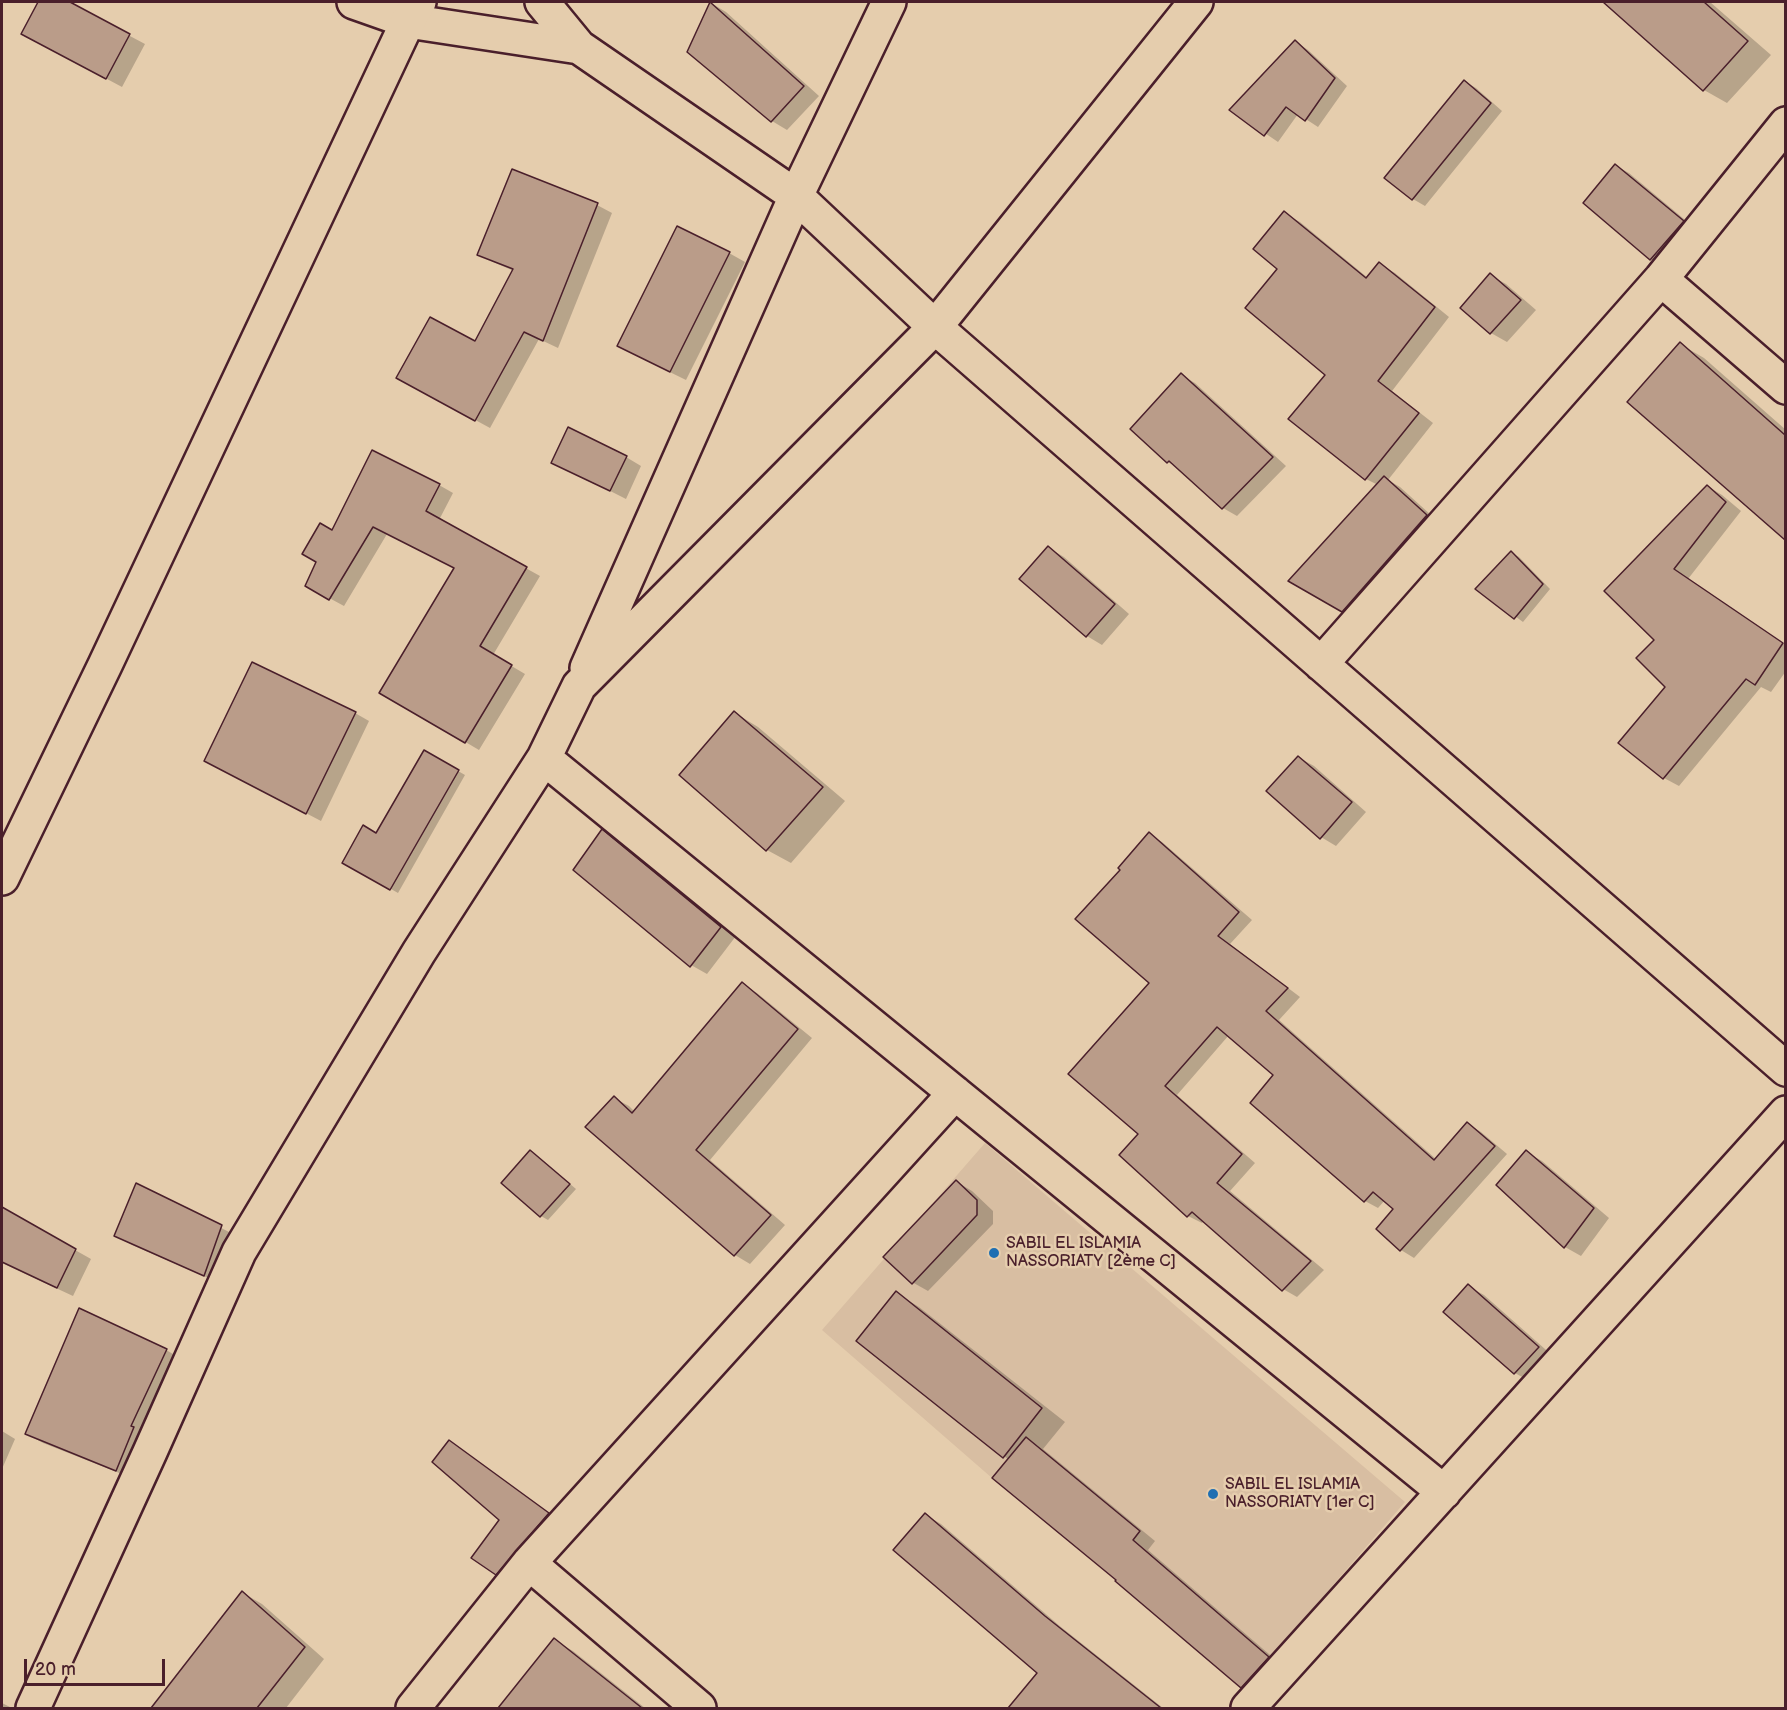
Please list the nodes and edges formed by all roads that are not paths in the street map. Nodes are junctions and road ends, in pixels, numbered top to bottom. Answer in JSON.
{"nodes":[{"id":1,"x":354,"y":2,"type":"edge"},
{"id":2,"x":542,"y":2,"type":"edge"},
{"id":3,"x":889,"y":2,"type":"edge"},
{"id":4,"x":1196,"y":2,"type":"edge"},
{"id":5,"x":414,"y":11,"type":"edge"},
{"id":6,"x":579,"y":46,"type":"junction"},
{"id":7,"x":1785,"y":124,"type":"edge"},
{"id":8,"x":796,"y":196,"type":"junction"},
{"id":9,"x":1661,"y":279,"type":"junction"},
{"id":10,"x":935,"y":327,"type":"junction"},
{"id":11,"x":1785,"y":387,"type":"edge"},
{"id":12,"x":1321,"y":664,"type":"junction"},
{"id":13,"x":579,"y":686,"type":"junction"},
{"id":14,"x":544,"y":758,"type":"junction"},
{"id":15,"x":2,"y":878,"type":"edge"},
{"id":16,"x":1785,"y":1068,"type":"edge"},
{"id":17,"x":955,"y":1093,"type":"junction"},
{"id":18,"x":1785,"y":1113,"type":"edge"},
{"id":19,"x":1444,"y":1492,"type":"junction"},
{"id":20,"x":528,"y":1563,"type":"junction"},
{"id":21,"x":33,"y":1708,"type":"edge"},
{"id":22,"x":413,"y":1708,"type":"edge"},
{"id":23,"x":699,"y":1708,"type":"edge"},
{"id":24,"x":1248,"y":1708,"type":"edge"}],
"edges":[{"from":1,"to":5,"type":"street"},
{"from":2,"to":6,"type":"street"},
{"from":3,"to":8,"type":"street"},
{"from":4,"to":10,"type":"street"},
{"from":5,"to":6,"type":"street"},
{"from":5,"to":15,"type":"street"},
{"from":6,"to":8,"type":"street"},
{"from":7,"to":9,"type":"street"},
{"from":8,"to":10,"type":"street"},
{"from":8,"to":13,"type":"street"},
{"from":9,"to":11,"type":"street"},
{"from":9,"to":12,"type":"street"},
{"from":10,"to":12,"type":"street"},
{"from":10,"to":13,"type":"street"},
{"from":12,"to":16,"type":"street"},
{"from":13,"to":14,"type":"street"},
{"from":14,"to":17,"type":"street"},
{"from":14,"to":21,"type":"street"},
{"from":17,"to":19,"type":"street"},
{"from":17,"to":20,"type":"street"},
{"from":18,"to":19,"type":"street"},
{"from":19,"to":24,"type":"street"},
{"from":20,"to":22,"type":"street"},
{"from":20,"to":23,"type":"street"}]}
